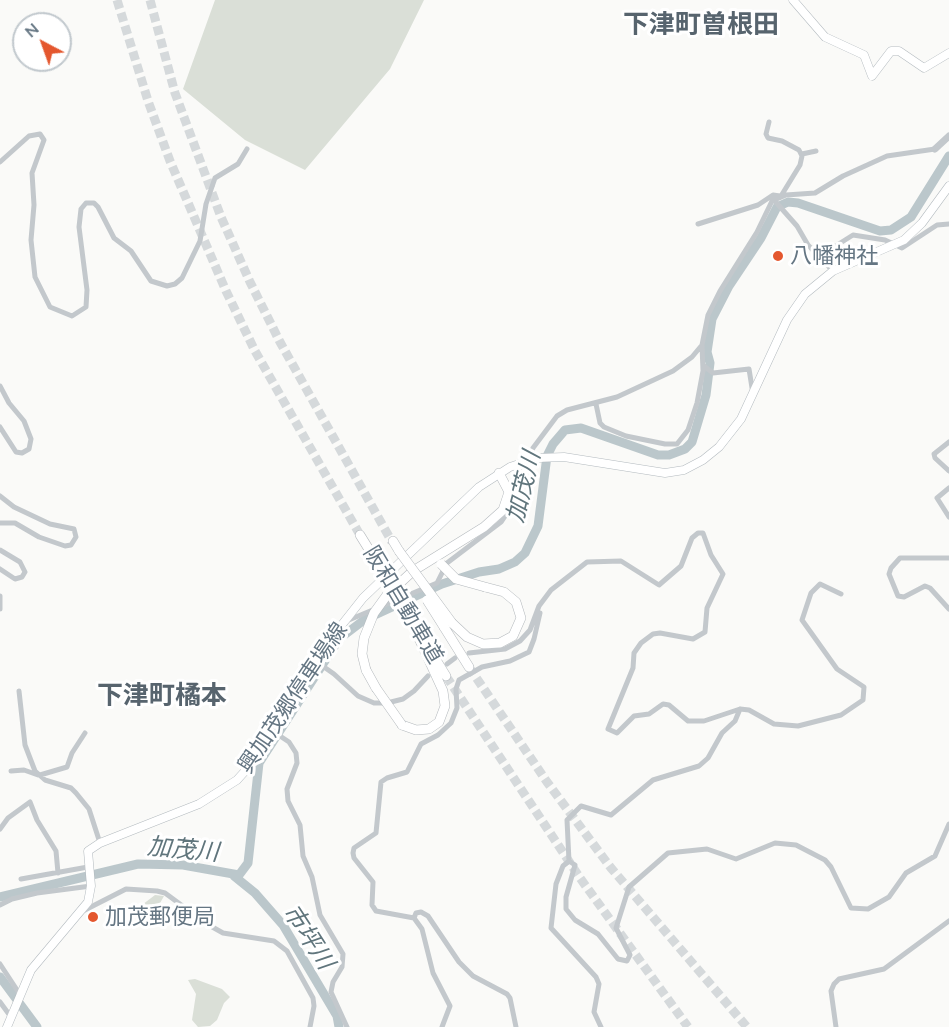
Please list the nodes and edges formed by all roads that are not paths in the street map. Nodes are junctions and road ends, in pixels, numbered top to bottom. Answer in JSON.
{"nodes":[{"id":1,"x":793,"y":0,"type":"edge"},
{"id":2,"x":949,"y":53,"type":"edge"},
{"id":3,"x":769,"y":122,"type":"dead end"},
{"id":4,"x":949,"y":136,"type":"edge"},
{"id":5,"x":247,"y":149,"type":"dead end"},
{"id":6,"x":935,"y":149,"type":"joint"},
{"id":7,"x":816,"y":151,"type":"dead end"},
{"id":8,"x":802,"y":154,"type":"junction"},
{"id":9,"x":0,"y":162,"type":"edge"},
{"id":10,"x":949,"y":186,"type":"edge"},
{"id":11,"x":781,"y":196,"type":"junction"},
{"id":12,"x":775,"y":201,"type":"junction"},
{"id":13,"x":698,"y":224,"type":"dead end"},
{"id":14,"x":949,"y":224,"type":"edge"},
{"id":15,"x":895,"y":245,"type":"junction"},
{"id":16,"x":819,"y":254,"type":"junction"},
{"id":17,"x":833,"y":271,"type":"junction"},
{"id":18,"x":702,"y":345,"type":"junction"},
{"id":19,"x":704,"y":366,"type":"junction"},
{"id":20,"x":0,"y":386,"type":"edge"},
{"id":21,"x":754,"y":394,"type":"junction"},
{"id":22,"x":596,"y":404,"type":"junction"},
{"id":23,"x":0,"y":427,"type":"edge"},
{"id":24,"x":949,"y":441,"type":"edge"},
{"id":25,"x":533,"y":459,"type":"junction"},
{"id":26,"x":949,"y":471,"type":"edge"},
{"id":27,"x":499,"y":473,"type":"junction"},
{"id":28,"x":949,"y":488,"type":"edge"},
{"id":29,"x":0,"y":496,"type":"edge"},
{"id":30,"x":949,"y":517,"type":"edge"},
{"id":31,"x":0,"y":523,"type":"edge"},
{"id":32,"x":360,"y":535,"type":"tunnel mouth"},
{"id":33,"x":392,"y":541,"type":"tunnel mouth"},
{"id":34,"x":0,"y":550,"type":"edge"},
{"id":35,"x":949,"y":558,"type":"edge"},
{"id":36,"x":440,"y":559,"type":"junction"},
{"id":37,"x":0,"y":569,"type":"edge"},
{"id":38,"x":841,"y":594,"type":"dead end"},
{"id":39,"x":0,"y":596,"type":"edge"},
{"id":40,"x":541,"y":603,"type":"junction"},
{"id":41,"x":0,"y":609,"type":"edge"},
{"id":42,"x":949,"y":609,"type":"edge"},
{"id":43,"x":344,"y":622,"type":"junction"},
{"id":44,"x":448,"y":625,"type":"junction"},
{"id":45,"x":421,"y":640,"type":"junction"},
{"id":46,"x":469,"y":653,"type":"dead end"},
{"id":47,"x":455,"y":658,"type":"dead end"},
{"id":48,"x":315,"y":661,"type":"junction"},
{"id":49,"x":447,"y":664,"type":"dead end"},
{"id":50,"x":469,"y":667,"type":"tunnel mouth"},
{"id":51,"x":428,"y":676,"type":"dead end"},
{"id":52,"x":446,"y":676,"type":"tunnel mouth"},
{"id":53,"x":19,"y":691,"type":"dead end"},
{"id":54,"x":740,"y":709,"type":"junction"},
{"id":55,"x":268,"y":728,"type":"junction"},
{"id":56,"x":85,"y":733,"type":"dead end"},
{"id":57,"x":12,"y":771,"type":"dead end"},
{"id":58,"x":41,"y":776,"type":"junction"},
{"id":59,"x":949,"y":824,"type":"edge"},
{"id":60,"x":0,"y":829,"type":"edge"},
{"id":61,"x":100,"y":843,"type":"junction"},
{"id":62,"x":569,"y":861,"type":"junction"},
{"id":63,"x":88,"y":868,"type":"junction"},
{"id":64,"x":58,"y":873,"type":"junction"},
{"id":65,"x":21,"y":879,"type":"dead end"},
{"id":66,"x":91,"y":885,"type":"junction"},
{"id":67,"x":0,"y":904,"type":"edge"},
{"id":68,"x":83,"y":910,"type":"junction"},
{"id":69,"x":414,"y":918,"type":"junction"},
{"id":70,"x":949,"y":921,"type":"edge"},
{"id":71,"x":0,"y":964,"type":"edge"},
{"id":72,"x":19,"y":994,"type":"junction"},
{"id":73,"x":0,"y":1002,"type":"edge"},
{"id":74,"x":11,"y":1016,"type":"junction"},
{"id":75,"x":7,"y":1027,"type":"edge"},
{"id":76,"x":310,"y":1027,"type":"edge"},
{"id":77,"x":347,"y":1027,"type":"edge"},
{"id":78,"x":442,"y":1027,"type":"edge"},
{"id":79,"x":516,"y":1027,"type":"edge"},
{"id":80,"x":600,"y":1027,"type":"edge"},
{"id":81,"x":836,"y":1027,"type":"edge"}],
"edges":[{"from":1,"to":2,"type":"main road"},
{"from":3,"to":8,"type":"street"},
{"from":4,"to":6,"type":"street"},
{"from":5,"to":9,"type":"street"},
{"from":6,"to":11,"type":"street"},
{"from":7,"to":8,"type":"street"},
{"from":8,"to":11,"type":"street"},
{"from":10,"to":15,"type":"main road","name":"興加茂郷停車場線"},
{"from":11,"to":12,"type":"street"},
{"from":11,"to":13,"type":"street"},
{"from":12,"to":16,"type":"street"},
{"from":12,"to":18,"type":"street"},
{"from":14,"to":15,"type":"street"},
{"from":15,"to":16,"type":"street"},
{"from":15,"to":17,"type":"main road","name":"興加茂郷停車場線"},
{"from":16,"to":17,"type":"street"},
{"from":17,"to":21,"type":"main road","name":"興加茂郷停車場線"},
{"from":18,"to":19,"type":"street"},
{"from":18,"to":22,"type":"street"},
{"from":19,"to":21,"type":"street"},
{"from":19,"to":22,"type":"street"},
{"from":20,"to":23,"type":"street"},
{"from":21,"to":25,"type":"main road","name":"興加茂郷停車場線"},
{"from":22,"to":25,"type":"street"},
{"from":24,"to":26,"type":"street"},
{"from":25,"to":27,"type":"main road","name":"興加茂郷停車場線"},
{"from":25,"to":43,"type":"street"},
{"from":27,"to":36,"type":"highway"},
{"from":27,"to":43,"type":"main road","name":"興加茂郷停車場線"},
{"from":28,"to":30,"type":"street"},
{"from":29,"to":31,"type":"street"},
{"from":32,"to":45,"type":"highway","name":"阪和自動車道","bridge":true},
{"from":33,"to":44,"type":"highway","name":"阪和自動車道","bridge":true},
{"from":34,"to":37,"type":"street"},
{"from":35,"to":42,"type":"street"},
{"from":36,"to":44,"type":"highway","bridge":true},
{"from":36,"to":45,"type":"highway","bridge":true},
{"from":38,"to":54,"type":"street"},
{"from":39,"to":41,"type":"street"},
{"from":40,"to":46,"type":"street"},
{"from":40,"to":54,"type":"street"},
{"from":40,"to":69,"type":"street"},
{"from":43,"to":48,"type":"main road","name":"興加茂郷停車場線"},
{"from":44,"to":50,"type":"highway","name":"阪和自動車道"},
{"from":45,"to":52,"type":"highway","name":"阪和自動車道"},
{"from":47,"to":49,"type":"street"},
{"from":48,"to":51,"type":"street"},
{"from":48,"to":55,"type":"main road","name":"興加茂郷停車場線"},
{"from":53,"to":58,"type":"street"},
{"from":54,"to":62,"type":"street"},
{"from":55,"to":61,"type":"main road","name":"興加茂郷停車場線"},
{"from":55,"to":77,"type":"street"},
{"from":56,"to":58,"type":"street"},
{"from":57,"to":58,"type":"street"},
{"from":58,"to":61,"type":"street"},
{"from":59,"to":62,"type":"street"},
{"from":60,"to":64,"type":"street"},
{"from":61,"to":63,"type":"main road"},
{"from":62,"to":80,"type":"street"},
{"from":63,"to":64,"type":"street"},
{"from":63,"to":66,"type":"main road"},
{"from":64,"to":65,"type":"street"},
{"from":66,"to":67,"type":"street"},
{"from":66,"to":68,"type":"main road"},
{"from":68,"to":72,"type":"main road"},
{"from":68,"to":76,"type":"street"},
{"from":69,"to":78,"type":"street"},
{"from":69,"to":79,"type":"street"},
{"from":70,"to":81,"type":"street"},
{"from":71,"to":72,"type":"street"},
{"from":72,"to":74,"type":"main road"},
{"from":73,"to":74,"type":"street"},
{"from":74,"to":75,"type":"main road"}]}
